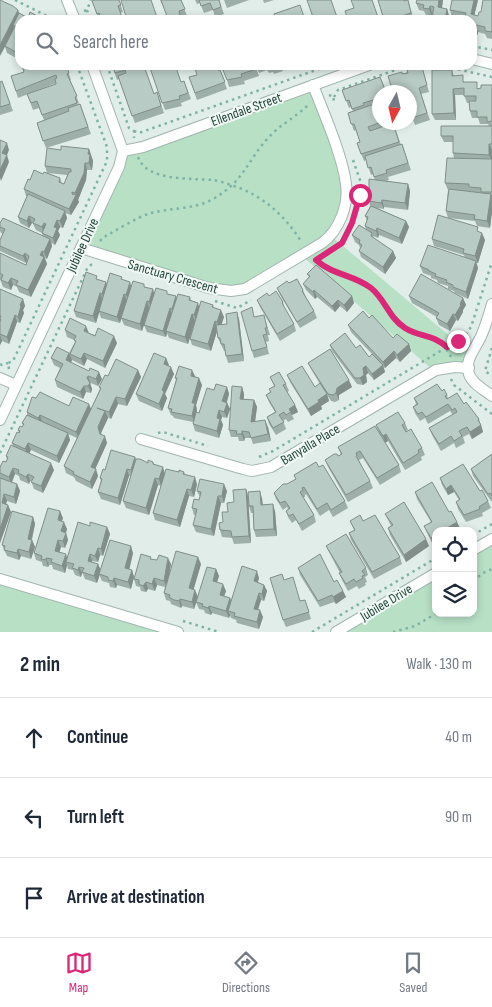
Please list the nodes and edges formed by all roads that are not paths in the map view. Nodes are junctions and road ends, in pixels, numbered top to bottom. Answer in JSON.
{"nodes":[{"id":1,"x":67,"y":0,"type":"edge"},
{"id":2,"x":73,"y":15,"type":"edge"},
{"id":3,"x":477,"y":60,"type":"edge"},
{"id":4,"x":492,"y":64,"type":"edge"},
{"id":5,"x":94,"y":70,"type":"edge"},
{"id":6,"x":355,"y":70,"type":"edge"},
{"id":7,"x":313,"y":85,"type":"junction"},
{"id":8,"x":123,"y":151,"type":"junction"},
{"id":9,"x":81,"y":248,"type":"junction"},
{"id":10,"x":492,"y":304,"type":"edge"},
{"id":11,"x":469,"y":368,"type":"junction"},
{"id":12,"x":0,"y":378,"type":"edge"},
{"id":13,"x":16,"y":386,"type":"junction"},
{"id":14,"x":492,"y":396,"type":"edge"},
{"id":15,"x":0,"y":420,"type":"edge"},
{"id":16,"x":144,"y":440,"type":"road end"},
{"id":17,"x":492,"y":539,"type":"edge"},
{"id":18,"x":477,"y":548,"type":"edge"},
{"id":19,"x":432,"y":574,"type":"edge"},
{"id":20,"x":0,"y":579,"type":"edge"},
{"id":21,"x":178,"y":632,"type":"edge"},
{"id":22,"x":336,"y":632,"type":"edge"}],
"edges":[{"from":1,"to":2,"type":"street"},
{"from":3,"to":4,"type":"street"},
{"from":5,"to":8,"type":"street"},
{"from":6,"to":7,"type":"street","name":"Ellendale Street"},
{"from":7,"to":8,"type":"street","name":"Ellendale Street"},
{"from":7,"to":9,"type":"street","name":"Sanctuary Crescent"},
{"from":8,"to":9,"type":"street","name":"Jubilee Drive"},
{"from":9,"to":13,"type":"street","name":"Jubilee Drive"},
{"from":10,"to":11,"type":"street"},
{"from":11,"to":14,"type":"street"},
{"from":11,"to":16,"type":"street","name":"Banyalla Place"},
{"from":12,"to":13,"type":"street"},
{"from":13,"to":15,"type":"street","name":"Jubilee Drive"},
{"from":17,"to":18,"type":"street"},
{"from":19,"to":22,"type":"street","name":"Jubilee Drive"},
{"from":20,"to":21,"type":"street"}]}
